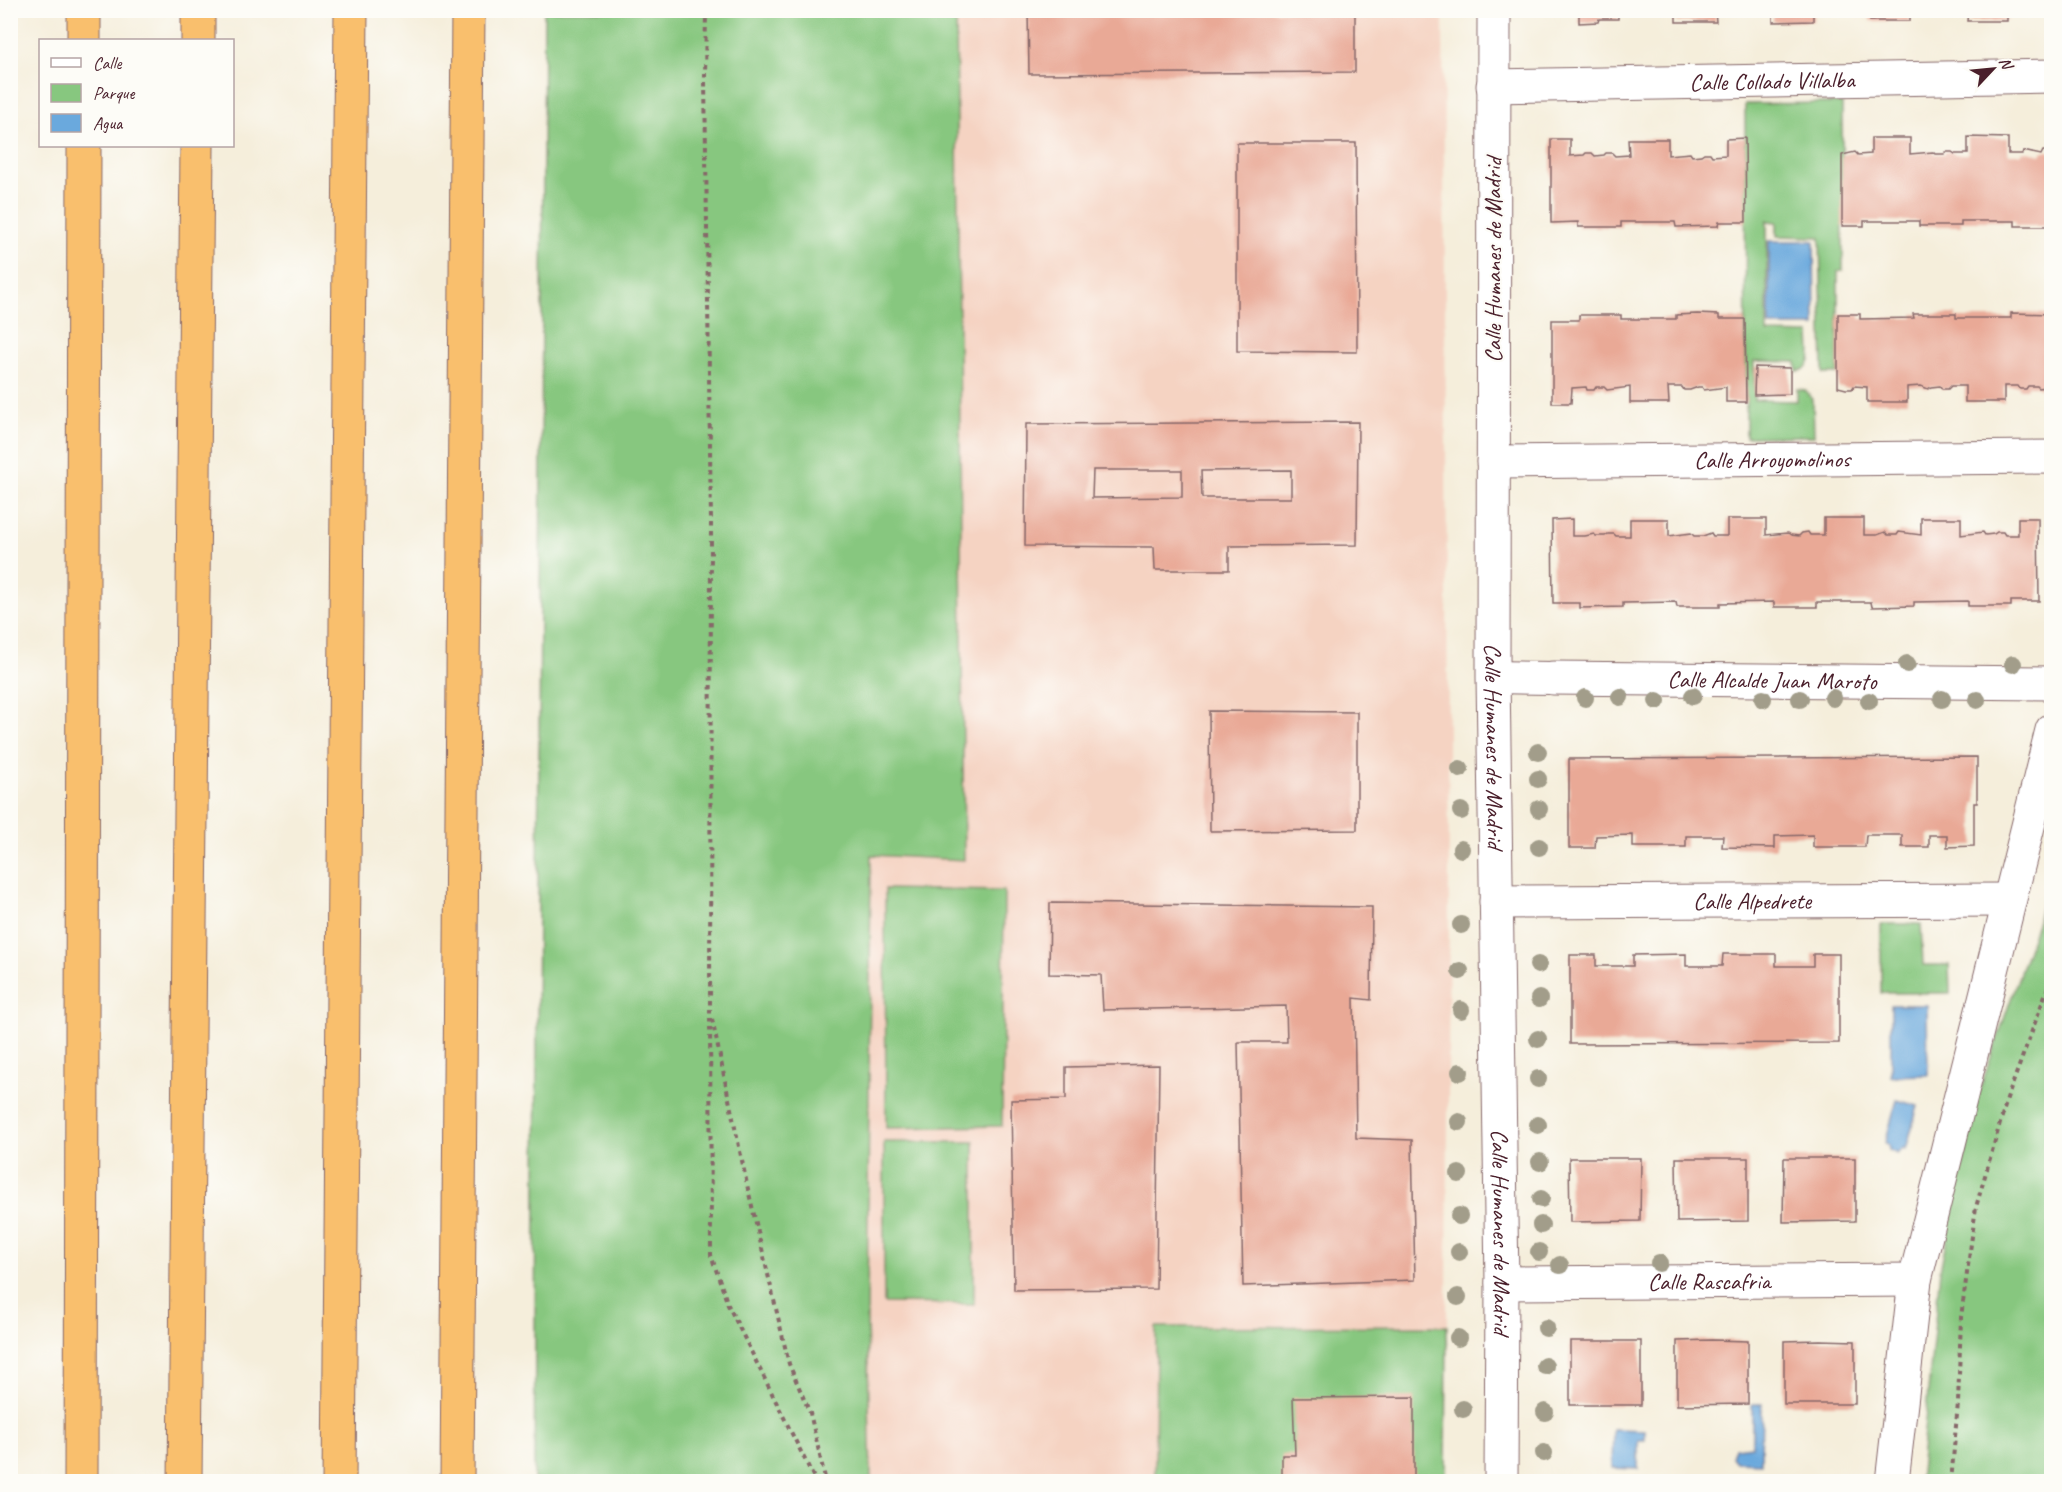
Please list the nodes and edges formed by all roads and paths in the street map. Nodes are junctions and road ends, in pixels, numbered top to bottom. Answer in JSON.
{"nodes":[{"id":1,"x":84,"y":10,"type":"edge"},
{"id":2,"x":198,"y":10,"type":"edge"},
{"id":3,"x":351,"y":10,"type":"edge"},
{"id":4,"x":468,"y":10,"type":"edge"},
{"id":5,"x":706,"y":10,"type":"edge"},
{"id":6,"x":1494,"y":10,"type":"edge"},
{"id":7,"x":84,"y":39,"type":"edge"},
{"id":8,"x":198,"y":39,"type":"edge"},
{"id":9,"x":2052,"y":76,"type":"edge"},
{"id":10,"x":1493,"y":86,"type":"junction"},
{"id":11,"x":84,"y":147,"type":"edge"},
{"id":12,"x":197,"y":147,"type":"edge"},
{"id":13,"x":2052,"y":457,"type":"edge"},
{"id":14,"x":1493,"y":462,"type":"junction"},
{"id":15,"x":1493,"y":677,"type":"junction"},
{"id":16,"x":1553,"y":678,"type":"joint"},
{"id":17,"x":2052,"y":683,"type":"edge"},
{"id":18,"x":2052,"y":730,"type":"edge"},
{"id":19,"x":2008,"y":900,"type":"junction"},
{"id":20,"x":1496,"y":902,"type":"junction"},
{"id":21,"x":2052,"y":976,"type":"edge"},
{"id":22,"x":710,"y":1010,"type":"junction"},
{"id":23,"x":1915,"y":1280,"type":"junction"},
{"id":24,"x":1502,"y":1283,"type":"junction"},
{"id":25,"x":81,"y":1482,"type":"edge"},
{"id":26,"x":185,"y":1482,"type":"edge"},
{"id":27,"x":339,"y":1482,"type":"edge"},
{"id":28,"x":457,"y":1482,"type":"edge"},
{"id":29,"x":816,"y":1482,"type":"edge"},
{"id":30,"x":826,"y":1482,"type":"edge"},
{"id":31,"x":1502,"y":1482,"type":"edge"},
{"id":32,"x":1892,"y":1482,"type":"edge"},
{"id":33,"x":1951,"y":1482,"type":"edge"}],
"edges":[{"from":1,"to":7,"type":"highway"},
{"from":2,"to":8,"type":"highway"},
{"from":3,"to":27,"type":"highway"},
{"from":4,"to":28,"type":"highway"},
{"from":5,"to":22,"type":"path"},
{"from":6,"to":10,"type":"street","name":"Calle Humanes de Madrid"},
{"from":9,"to":10,"type":"street","name":"Calle Collado Villalba"},
{"from":10,"to":14,"type":"street","name":"Calle Humanes de Madrid"},
{"from":11,"to":25,"type":"highway"},
{"from":12,"to":26,"type":"highway"},
{"from":13,"to":14,"type":"street","name":"Calle Arroyomolinos"},
{"from":14,"to":15,"type":"street","name":"Calle Humanes de Madrid"},
{"from":15,"to":16,"type":"street","name":"Calle Alcalde Juan Maroto"},
{"from":15,"to":20,"type":"street","name":"Calle Humanes de Madrid"},
{"from":16,"to":17,"type":"street","name":"Calle Alcalde Juan Maroto"},
{"from":18,"to":19,"type":"street"},
{"from":19,"to":20,"type":"street","name":"Calle Alpedrete"},
{"from":19,"to":23,"type":"street"},
{"from":20,"to":24,"type":"street","name":"Calle Humanes de Madrid"},
{"from":21,"to":33,"type":"path"},
{"from":22,"to":29,"type":"path"},
{"from":22,"to":30,"type":"path"},
{"from":23,"to":24,"type":"street","name":"Calle Rascafria"},
{"from":23,"to":32,"type":"street"},
{"from":24,"to":31,"type":"street","name":"Calle Humanes de Madrid"}]}
